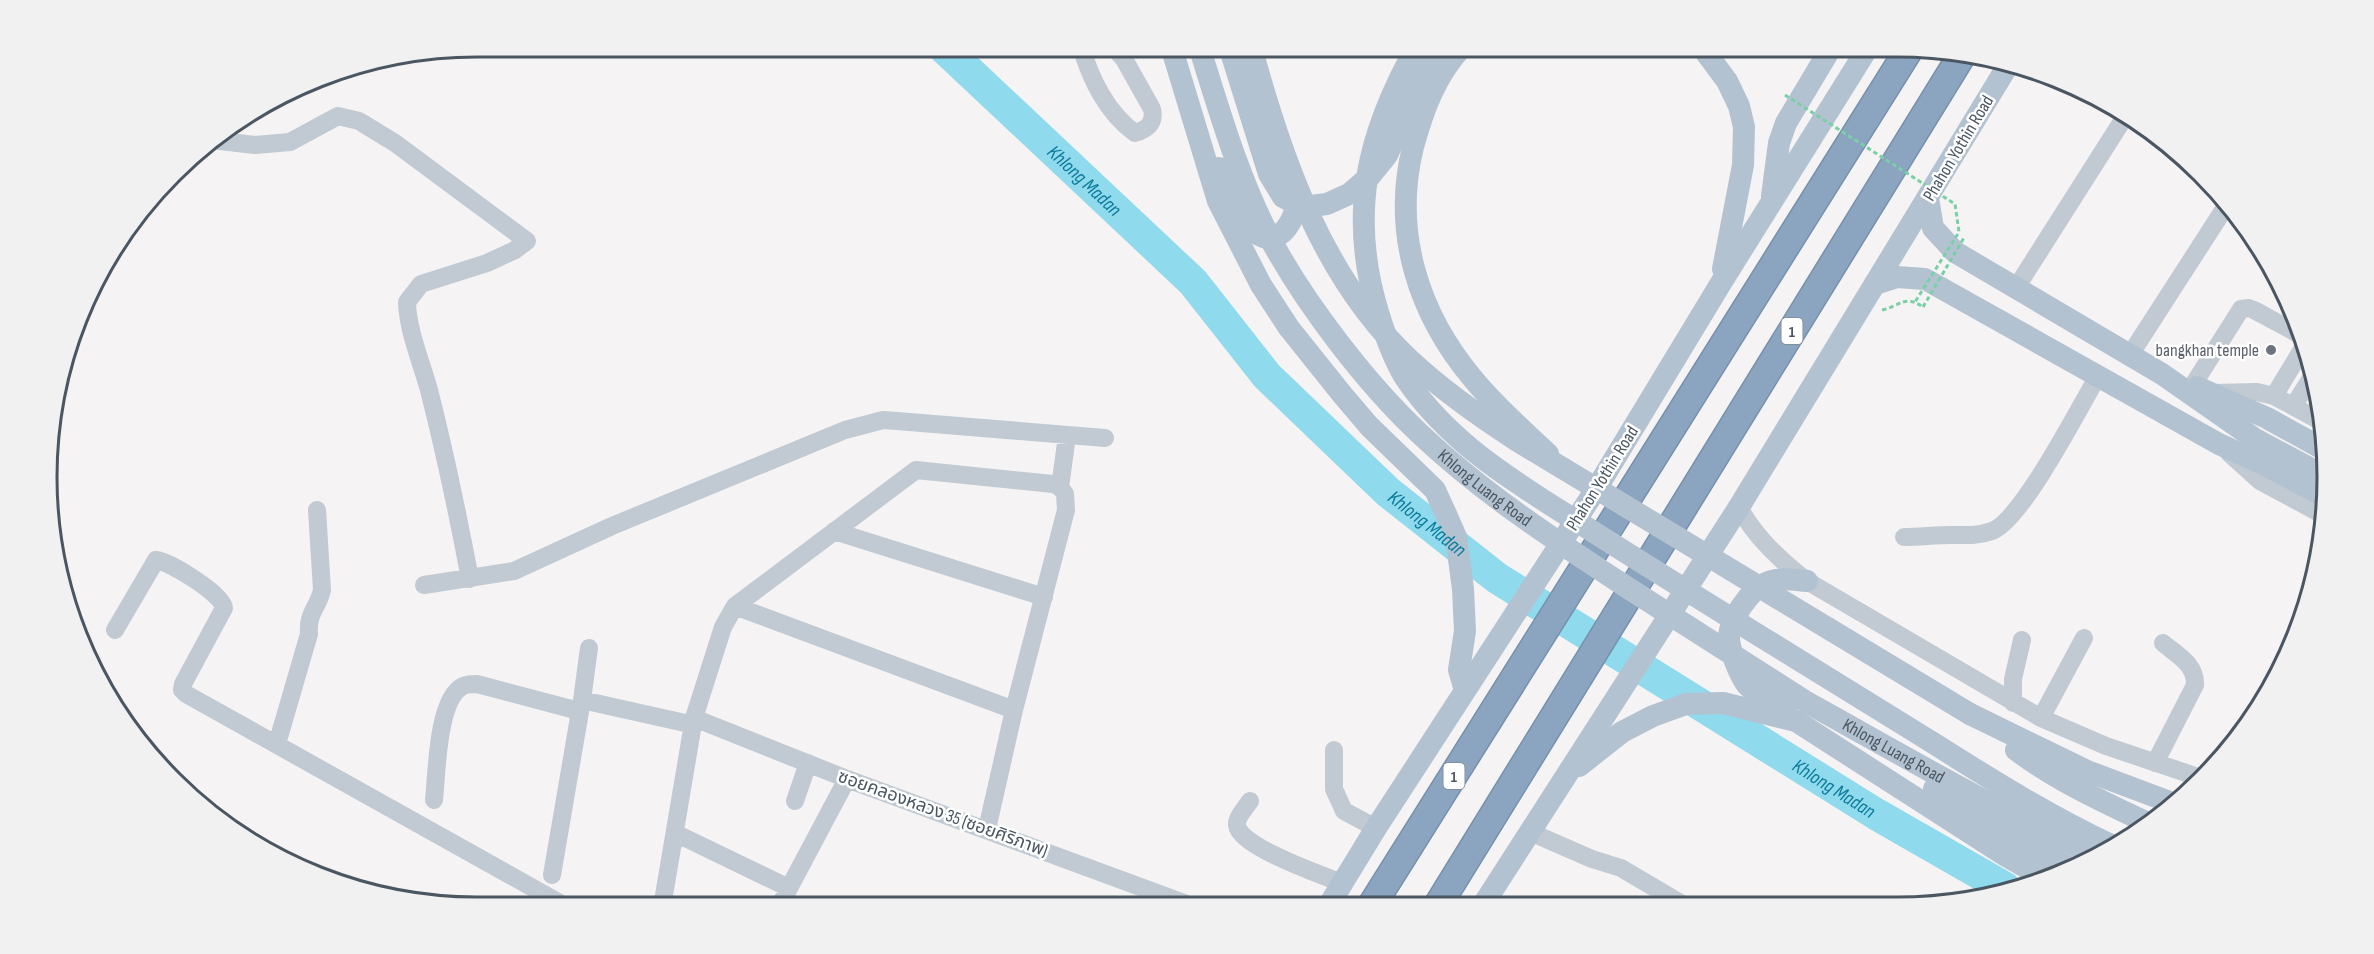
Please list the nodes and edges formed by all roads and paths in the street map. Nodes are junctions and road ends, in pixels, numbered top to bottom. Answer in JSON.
{"nodes":[{"id":1,"x":1084,"y":57,"type":"edge"},
{"id":2,"x":1122,"y":57,"type":"edge"},
{"id":3,"x":1174,"y":57,"type":"edge"},
{"id":4,"x":1203,"y":57,"type":"edge"},
{"id":5,"x":1232,"y":57,"type":"edge"},
{"id":6,"x":1254,"y":57,"type":"edge"},
{"id":7,"x":1411,"y":57,"type":"edge"},
{"id":8,"x":1433,"y":57,"type":"edge"},
{"id":9,"x":1454,"y":57,"type":"edge"},
{"id":10,"x":1709,"y":57,"type":"edge"},
{"id":11,"x":1825,"y":57,"type":"edge"},
{"id":12,"x":1862,"y":57,"type":"edge"},
{"id":13,"x":1904,"y":57,"type":"edge"},
{"id":14,"x":1962,"y":62,"type":"edge"},
{"id":15,"x":2005,"y":71,"type":"edge"},
{"id":16,"x":1785,"y":95,"type":"dead end"},
{"id":17,"x":1193,"y":120,"type":"junction"},
{"id":18,"x":2122,"y":123,"type":"edge"},
{"id":19,"x":225,"y":142,"type":"edge"},
{"id":20,"x":1928,"y":198,"type":"junction"},
{"id":21,"x":1771,"y":203,"type":"junction"},
{"id":22,"x":1298,"y":205,"type":"junction"},
{"id":23,"x":2222,"y":212,"type":"edge"},
{"id":24,"x":1965,"y":236,"type":"dead end"},
{"id":25,"x":1720,"y":283,"type":"junction"},
{"id":26,"x":1875,"y":284,"type":"junction"},
{"id":27,"x":2025,"y":294,"type":"junction"},
{"id":28,"x":2290,"y":330,"type":"edge"},
{"id":29,"x":2015,"y":331,"type":"junction"},
{"id":30,"x":2130,"y":355,"type":"junction"},
{"id":31,"x":2299,"y":355,"type":"edge"},
{"id":32,"x":2162,"y":374,"type":"junction"},
{"id":33,"x":2098,"y":376,"type":"junction"},
{"id":34,"x":2307,"y":385,"type":"edge"},
{"id":35,"x":2203,"y":389,"type":"junction"},
{"id":36,"x":2274,"y":396,"type":"junction"},
{"id":37,"x":2294,"y":405,"type":"junction"},
{"id":38,"x":2312,"y":416,"type":"edge"},
{"id":39,"x":1067,"y":436,"type":"junction"},
{"id":40,"x":1105,"y":438,"type":"dead end"},
{"id":41,"x":2219,"y":444,"type":"junction"},
{"id":42,"x":2315,"y":445,"type":"edge"},
{"id":43,"x":1559,"y":464,"type":"junction"},
{"id":44,"x":2317,"y":472,"type":"edge"},
{"id":45,"x":1060,"y":487,"type":"junction"},
{"id":46,"x":2316,"y":492,"type":"edge"},
{"id":47,"x":1738,"y":507,"type":"junction"},
{"id":48,"x":317,"y":510,"type":"dead end"},
{"id":49,"x":2315,"y":511,"type":"edge"},
{"id":50,"x":834,"y":531,"type":"junction"},
{"id":51,"x":1904,"y":537,"type":"dead end"},
{"id":52,"x":470,"y":579,"type":"junction"},
{"id":53,"x":1807,"y":581,"type":"junction"},
{"id":54,"x":423,"y":585,"type":"dead end"},
{"id":55,"x":1044,"y":597,"type":"junction"},
{"id":56,"x":735,"y":606,"type":"junction"},
{"id":57,"x":115,"y":630,"type":"dead end"},
{"id":58,"x":2084,"y":638,"type":"dead end"},
{"id":59,"x":2022,"y":640,"type":"dead end"},
{"id":60,"x":2163,"y":643,"type":"dead end"},
{"id":61,"x":589,"y":648,"type":"dead end"},
{"id":62,"x":1465,"y":690,"type":"junction"},
{"id":63,"x":2013,"y":703,"type":"junction"},
{"id":64,"x":580,"y":705,"type":"junction"},
{"id":65,"x":1014,"y":710,"type":"junction"},
{"id":66,"x":1802,"y":712,"type":"junction"},
{"id":67,"x":1970,"y":714,"type":"junction"},
{"id":68,"x":2041,"y":717,"type":"junction"},
{"id":69,"x":694,"y":721,"type":"junction"},
{"id":70,"x":277,"y":744,"type":"junction"},
{"id":71,"x":1334,"y":750,"type":"dead end"},
{"id":72,"x":2155,"y":763,"type":"junction"},
{"id":73,"x":808,"y":764,"type":"junction"},
{"id":74,"x":2193,"y":775,"type":"edge"},
{"id":75,"x":847,"y":779,"type":"junction"},
{"id":76,"x":1563,"y":779,"type":"junction"},
{"id":77,"x":434,"y":800,"type":"dead end"},
{"id":78,"x":2165,"y":800,"type":"edge"},
{"id":79,"x":795,"y":801,"type":"dead end"},
{"id":80,"x":1250,"y":801,"type":"dead end"},
{"id":81,"x":2140,"y":819,"type":"edge"},
{"id":82,"x":1376,"y":828,"type":"junction"},
{"id":83,"x":987,"y":829,"type":"junction"},
{"id":84,"x":1530,"y":832,"type":"junction"},
{"id":85,"x":675,"y":834,"type":"junction"},
{"id":86,"x":2105,"y":842,"type":"edge"},
{"id":87,"x":2088,"y":851,"type":"edge"},
{"id":88,"x":2062,"y":863,"type":"edge"},
{"id":89,"x":2036,"y":873,"type":"edge"},
{"id":90,"x":552,"y":875,"type":"dead end"},
{"id":91,"x":1342,"y":883,"type":"junction"},
{"id":92,"x":789,"y":888,"type":"junction"},
{"id":93,"x":549,"y":897,"type":"edge"},
{"id":94,"x":664,"y":897,"type":"edge"},
{"id":95,"x":784,"y":897,"type":"edge"},
{"id":96,"x":1168,"y":897,"type":"edge"},
{"id":97,"x":1334,"y":897,"type":"edge"},
{"id":98,"x":1377,"y":897,"type":"edge"},
{"id":99,"x":1443,"y":897,"type":"edge"},
{"id":100,"x":1488,"y":897,"type":"edge"},
{"id":101,"x":1670,"y":897,"type":"edge"}],
"edges":[{"from":1,"to":2,"type":"street"},
{"from":3,"to":17,"type":"main road"},
{"from":4,"to":66,"type":"main road","name":"Khlong Luang Road","bridge":true},
{"from":5,"to":22,"type":"main road"},
{"from":6,"to":43,"type":"main road","bridge":true},
{"from":7,"to":86,"type":"main road","bridge":true},
{"from":8,"to":22,"type":"main road"},
{"from":9,"to":43,"type":"main road"},
{"from":10,"to":25,"type":"main road"},
{"from":11,"to":21,"type":"main road"},
{"from":12,"to":21,"type":"main road","name":"Phahon Yothin Road","number":"1"},
{"from":13,"to":98,"type":"highway","name":"Phahon Yothin Road","number":"1"},
{"from":14,"to":99,"type":"highway","number":"1"},
{"from":15,"to":20,"type":"main road","name":"Phahon Yothin Road"},
{"from":16,"to":24,"type":"path","bridge":true},
{"from":17,"to":22,"type":"main road"},
{"from":17,"to":62,"type":"main road"},
{"from":18,"to":27,"type":"street"},
{"from":19,"to":52,"type":"street"},
{"from":20,"to":26,"type":"main road","name":"Phahon Yothin Road"},
{"from":20,"to":27,"type":"main road"},
{"from":21,"to":25,"type":"main road","name":"Phahon Yothin Road","number":"1"},
{"from":23,"to":30,"type":"street"},
{"from":25,"to":62,"type":"main road","name":"Phahon Yothin Road","number":"1"},
{"from":26,"to":29,"type":"main road"},
{"from":26,"to":47,"type":"main road","name":"Phahon Yothin Road"},
{"from":27,"to":29,"type":"main road"},
{"from":27,"to":30,"type":"main road"},
{"from":28,"to":35,"type":"street"},
{"from":29,"to":33,"type":"main road"},
{"from":30,"to":32,"type":"main road"},
{"from":31,"to":36,"type":"street"},
{"from":32,"to":35,"type":"main road"},
{"from":32,"to":44,"type":"main road"},
{"from":33,"to":41,"type":"main road"},
{"from":33,"to":51,"type":"street"},
{"from":34,"to":37,"type":"street"},
{"from":35,"to":36,"type":"street"},
{"from":35,"to":42,"type":"main road"},
{"from":36,"to":37,"type":"street"},
{"from":37,"to":38,"type":"street"},
{"from":39,"to":40,"type":"street"},
{"from":39,"to":45,"type":"street"},
{"from":39,"to":52,"type":"street"},
{"from":41,"to":46,"type":"main road"},
{"from":41,"to":49,"type":"street"},
{"from":43,"to":67,"type":"main road","bridge":true},
{"from":45,"to":50,"type":"street"},
{"from":45,"to":55,"type":"street"},
{"from":47,"to":53,"type":"street"},
{"from":47,"to":76,"type":"main road","name":"Phahon Yothin Road"},
{"from":48,"to":70,"type":"street"},
{"from":50,"to":55,"type":"street"},
{"from":50,"to":56,"type":"street"},
{"from":52,"to":54,"type":"street"},
{"from":53,"to":63,"type":"street"},
{"from":53,"to":66,"type":"main road"},
{"from":55,"to":65,"type":"street"},
{"from":56,"to":65,"type":"street"},
{"from":56,"to":69,"type":"street"},
{"from":57,"to":70,"type":"street"},
{"from":58,"to":68,"type":"street"},
{"from":59,"to":63,"type":"street"},
{"from":60,"to":72,"type":"street"},
{"from":61,"to":64,"type":"street"},
{"from":62,"to":82,"type":"main road","name":"Phahon Yothin Road","number":"1"},
{"from":63,"to":68,"type":"street"},
{"from":64,"to":69,"type":"street","name":"ซอยคลองหลวง 35 (ซอยศิริภาพ)"},
{"from":64,"to":77,"type":"street","name":"ซอยคลองหลวง 35 (ซอยศิริภาพ)"},
{"from":64,"to":90,"type":"street"},
{"from":65,"to":83,"type":"street"},
{"from":66,"to":76,"type":"main road"},
{"from":66,"to":87,"type":"main road","name":"Khlong Luang Road"},
{"from":66,"to":88,"type":"main road"},
{"from":66,"to":89,"type":"main road"},
{"from":67,"to":78,"type":"main road"},
{"from":67,"to":81,"type":"main road"},
{"from":68,"to":72,"type":"street"},
{"from":69,"to":73,"type":"street","name":"ซอยคลองหลวง 35 (ซอยศิริภาพ)"},
{"from":69,"to":85,"type":"street"},
{"from":70,"to":93,"type":"street"},
{"from":71,"to":82,"type":"street"},
{"from":72,"to":74,"type":"street"},
{"from":73,"to":75,"type":"street","name":"ซอยคลองหลวง 35 (ซอยศิริภาพ)"},
{"from":73,"to":79,"type":"street"},
{"from":75,"to":83,"type":"street","name":"ซอยคลองหลวง 35 (ซอยศิริภาพ)"},
{"from":75,"to":92,"type":"street"},
{"from":76,"to":84,"type":"main road","name":"Phahon Yothin Road"},
{"from":80,"to":91,"type":"street"},
{"from":82,"to":91,"type":"main road","name":"Phahon Yothin Road","number":"1"},
{"from":83,"to":96,"type":"street","name":"ซอยคลองหลวง 35 (ซอยศิริภาพ)"},
{"from":84,"to":100,"type":"main road","name":"Phahon Yothin Road"},
{"from":84,"to":101,"type":"street"},
{"from":85,"to":92,"type":"street"},
{"from":85,"to":94,"type":"street"},
{"from":91,"to":97,"type":"main road","name":"Phahon Yothin Road","number":"1"},
{"from":92,"to":95,"type":"street"}]}
